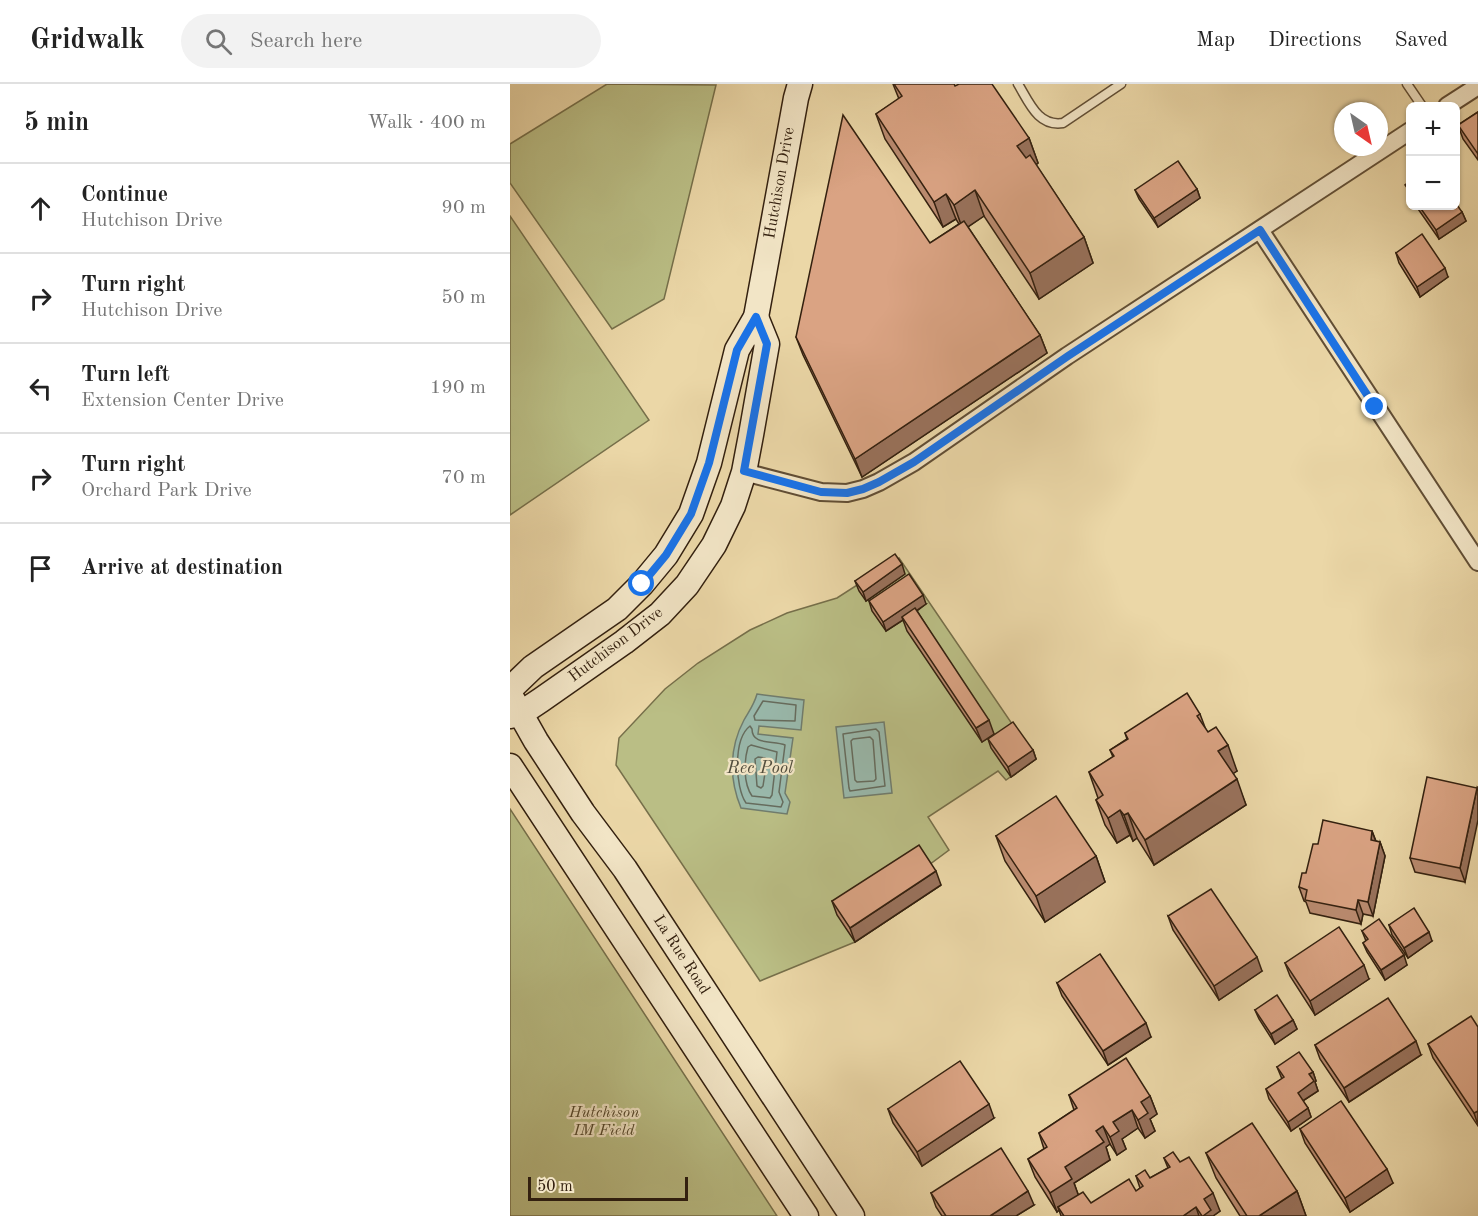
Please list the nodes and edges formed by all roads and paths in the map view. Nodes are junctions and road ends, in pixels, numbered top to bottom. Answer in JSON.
{"nodes":[{"id":1,"x":800,"y":84,"type":"edge"},
{"id":2,"x":1018,"y":84,"type":"edge"},
{"id":3,"x":1121,"y":84,"type":"edge"},
{"id":4,"x":1407,"y":84,"type":"edge"},
{"id":5,"x":1478,"y":86,"type":"edge"},
{"id":6,"x":1419,"y":102,"type":"edge"},
{"id":7,"x":1453,"y":102,"type":"edge"},
{"id":8,"x":1406,"y":134,"type":"edge"},
{"id":9,"x":1260,"y":230,"type":"junction"},
{"id":10,"x":756,"y":317,"type":"junction"},
{"id":11,"x":744,"y":471,"type":"junction"},
{"id":12,"x":1478,"y":562,"type":"edge"},
{"id":13,"x":510,"y":688,"type":"edge"},
{"id":14,"x":513,"y":708,"type":"edge"},
{"id":15,"x":510,"y":766,"type":"edge"},
{"id":16,"x":806,"y":1216,"type":"edge"},
{"id":17,"x":852,"y":1216,"type":"edge"}],
"edges":[{"from":1,"to":10,"type":"main road","name":"Hutchison Drive"},
{"from":2,"to":3,"type":"lane"},
{"from":4,"to":6,"type":"lane"},
{"from":5,"to":7,"type":"street"},
{"from":8,"to":9,"type":"street"},
{"from":9,"to":11,"type":"street"},
{"from":9,"to":12,"type":"street"},
{"from":10,"to":11,"type":"main road","name":"Hutchison Drive"},
{"from":10,"to":13,"type":"main road","name":"Hutchison Drive"},
{"from":11,"to":14,"type":"main road","name":"Hutchison Drive"},
{"from":14,"to":17,"type":"main road","name":"La Rue Road"},
{"from":15,"to":16,"type":"main road"}]}
